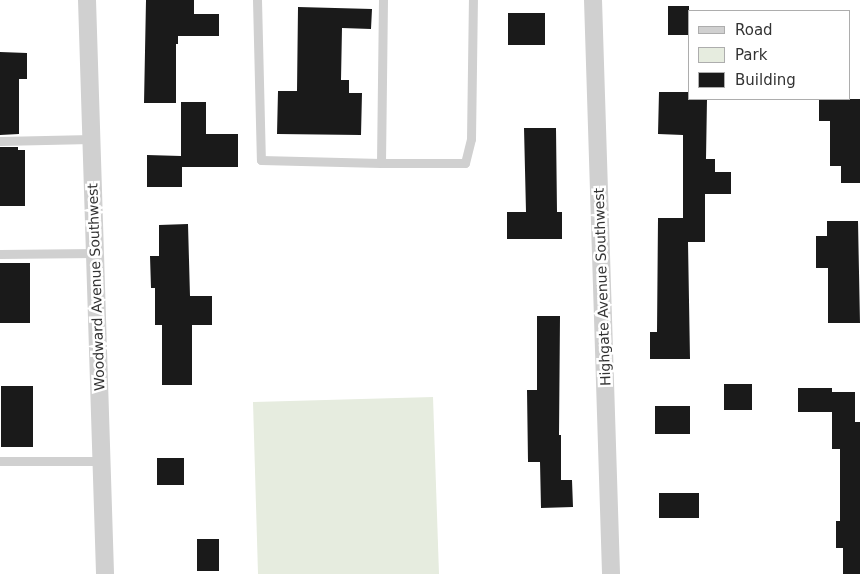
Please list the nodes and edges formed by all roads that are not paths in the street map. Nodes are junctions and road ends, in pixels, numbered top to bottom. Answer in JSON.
{"nodes":[{"id":1,"x":87,"y":0,"type":"edge"},
{"id":2,"x":257,"y":0,"type":"edge"},
{"id":3,"x":383,"y":0,"type":"edge"},
{"id":4,"x":473,"y":0,"type":"edge"},
{"id":5,"x":593,"y":0,"type":"edge"},
{"id":6,"x":91,"y":139,"type":"junction"},
{"id":7,"x":0,"y":141,"type":"edge"},
{"id":8,"x":381,"y":163,"type":"junction"},
{"id":9,"x":95,"y":253,"type":"junction"},
{"id":10,"x":0,"y":254,"type":"edge"},
{"id":11,"x":0,"y":461,"type":"edge"},
{"id":12,"x":101,"y":461,"type":"junction"},
{"id":13,"x":104,"y":574,"type":"edge"},
{"id":14,"x":611,"y":574,"type":"edge"}],
"edges":[{"from":1,"to":6,"type":"street","name":"Woodward Avenue Southwest"},
{"from":2,"to":8,"type":"lane"},
{"from":3,"to":8,"type":"lane"},
{"from":4,"to":8,"type":"lane"},
{"from":5,"to":14,"type":"street","name":"Highgate Avenue Southwest"},
{"from":6,"to":7,"type":"lane"},
{"from":6,"to":9,"type":"street","name":"Woodward Avenue Southwest"},
{"from":9,"to":10,"type":"lane"},
{"from":9,"to":12,"type":"street","name":"Woodward Avenue Southwest"},
{"from":11,"to":12,"type":"lane"},
{"from":12,"to":13,"type":"street","name":"Woodward Avenue Southwest"}]}
